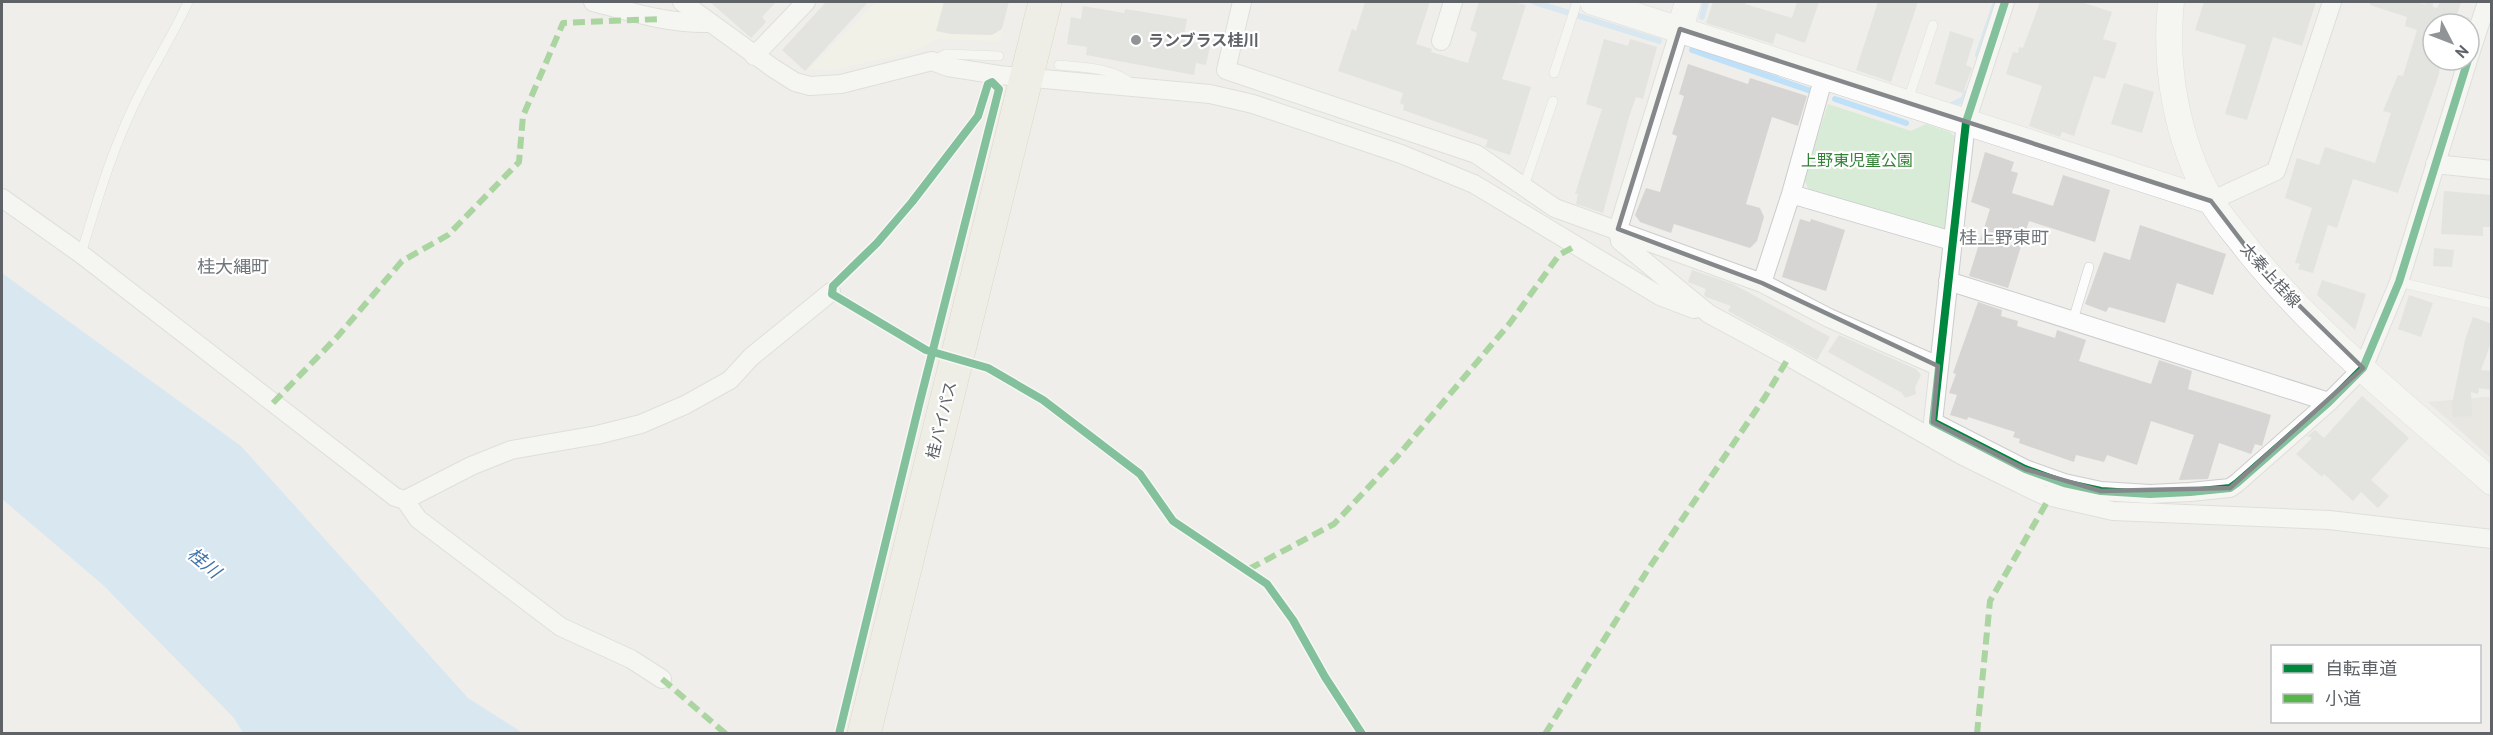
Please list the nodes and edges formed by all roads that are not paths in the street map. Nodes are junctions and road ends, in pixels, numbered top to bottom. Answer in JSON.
{"nodes":[{"id":1,"x":188,"y":2,"type":"edge"},
{"id":2,"x":593,"y":2,"type":"edge"},
{"id":3,"x":682,"y":2,"type":"edge"},
{"id":4,"x":806,"y":2,"type":"edge"},
{"id":5,"x":1045,"y":2,"type":"edge"},
{"id":6,"x":1242,"y":2,"type":"edge"},
{"id":7,"x":1454,"y":2,"type":"edge"},
{"id":8,"x":1688,"y":2,"type":"edge"},
{"id":9,"x":2005,"y":2,"type":"edge"},
{"id":10,"x":2171,"y":2,"type":"edge"},
{"id":11,"x":2332,"y":2,"type":"edge"},
{"id":12,"x":2487,"y":2,"type":"edge"},
{"id":13,"x":1579,"y":8,"type":"edge"},
{"id":14,"x":2481,"y":21,"type":"edge"},
{"id":15,"x":709,"y":23,"type":"junction"},
{"id":16,"x":1933,"y":25,"type":"dead end"},
{"id":17,"x":1680,"y":28,"type":"junction"},
{"id":18,"x":1441,"y":41,"type":"dead end"},
{"id":19,"x":754,"y":56,"type":"junction"},
{"id":20,"x":999,"y":56,"type":"dead end"},
{"id":21,"x":932,"y":61,"type":"junction"},
{"id":22,"x":1059,"y":65,"type":"dead end"},
{"id":23,"x":2465,"y":72,"type":"edge"},
{"id":24,"x":1554,"y":74,"type":"dead end"},
{"id":25,"x":1824,"y":76,"type":"junction"},
{"id":26,"x":1025,"y":78,"type":"junction"},
{"id":27,"x":1136,"y":88,"type":"junction"},
{"id":28,"x":1553,"y":101,"type":"dead end"},
{"id":29,"x":1907,"y":103,"type":"junction"},
{"id":30,"x":1966,"y":122,"type":"junction"},
{"id":31,"x":2435,"y":164,"type":"junction"},
{"id":32,"x":2492,"y":170,"type":"edge"},
{"id":33,"x":1524,"y":186,"type":"junction"},
{"id":34,"x":1791,"y":194,"type":"junction"},
{"id":35,"x":2,"y":198,"type":"edge"},
{"id":36,"x":2211,"y":201,"type":"junction"},
{"id":37,"x":1618,"y":229,"type":"junction"},
{"id":38,"x":1952,"y":241,"type":"junction"},
{"id":39,"x":81,"y":254,"type":"junction"},
{"id":40,"x":2089,"y":267,"type":"dead end"},
{"id":41,"x":1947,"y":281,"type":"junction"},
{"id":42,"x":2399,"y":282,"type":"junction"},
{"id":43,"x":1762,"y":283,"type":"junction"},
{"id":44,"x":831,"y":292,"type":"dead end"},
{"id":45,"x":2492,"y":304,"type":"edge"},
{"id":46,"x":1709,"y":314,"type":"junction"},
{"id":47,"x":2073,"y":320,"type":"junction"},
{"id":48,"x":1938,"y":366,"type":"junction"},
{"id":49,"x":2363,"y":368,"type":"junction"},
{"id":50,"x":2329,"y":402,"type":"junction"},
{"id":51,"x":2492,"y":482,"type":"edge"},
{"id":52,"x":405,"y":500,"type":"junction"},
{"id":53,"x":2492,"y":539,"type":"edge"},
{"id":54,"x":662,"y":678,"type":"dead end"},
{"id":55,"x":864,"y":734,"type":"edge"}],
"edges":[{"from":1,"to":39,"type":"lane"},
{"from":2,"to":15,"type":"street"},
{"from":3,"to":15,"type":"street"},
{"from":4,"to":19,"type":"street"},
{"from":5,"to":26,"type":"highway","name":"桂バイパス"},
{"from":6,"to":33,"type":"street"},
{"from":7,"to":18,"type":"street"},
{"from":8,"to":17,"type":"street"},
{"from":9,"to":30,"type":"street"},
{"from":10,"to":36,"type":"street","name":"太秦上桂線"},
{"from":11,"to":36,"type":"street"},
{"from":12,"to":14,"type":"street"},
{"from":13,"to":17,"type":"street"},
{"from":13,"to":24,"type":"lane"},
{"from":15,"to":19,"type":"street"},
{"from":16,"to":29,"type":"lane"},
{"from":17,"to":25,"type":"street"},
{"from":17,"to":37,"type":"street"},
{"from":19,"to":21,"type":"street"},
{"from":20,"to":21,"type":"lane"},
{"from":21,"to":26,"type":"street"},
{"from":22,"to":27,"type":"lane"},
{"from":23,"to":31,"type":"street"},
{"from":25,"to":29,"type":"street"},
{"from":25,"to":34,"type":"street"},
{"from":26,"to":27,"type":"street"},
{"from":26,"to":55,"type":"highway","name":"桂バイパス"},
{"from":27,"to":46,"type":"street"},
{"from":28,"to":33,"type":"lane"},
{"from":29,"to":30,"type":"street"},
{"from":30,"to":36,"type":"street"},
{"from":30,"to":38,"type":"street"},
{"from":31,"to":32,"type":"street"},
{"from":31,"to":42,"type":"street"},
{"from":33,"to":37,"type":"street"},
{"from":34,"to":38,"type":"street"},
{"from":34,"to":43,"type":"street"},
{"from":35,"to":39,"type":"street"},
{"from":36,"to":49,"type":"street","name":"太秦上桂線"},
{"from":37,"to":43,"type":"street"},
{"from":37,"to":46,"type":"street"},
{"from":38,"to":41,"type":"street"},
{"from":39,"to":52,"type":"street"},
{"from":40,"to":47,"type":"lane"},
{"from":41,"to":47,"type":"street"},
{"from":41,"to":48,"type":"street"},
{"from":42,"to":45,"type":"lane"},
{"from":42,"to":49,"type":"street"},
{"from":43,"to":48,"type":"street"},
{"from":44,"to":52,"type":"street"},
{"from":46,"to":53,"type":"street"},
{"from":47,"to":50,"type":"street"},
{"from":48,"to":50,"type":"street"},
{"from":49,"to":50,"type":"street"},
{"from":49,"to":51,"type":"street","name":"太秦上桂線"},
{"from":52,"to":54,"type":"street"}]}
